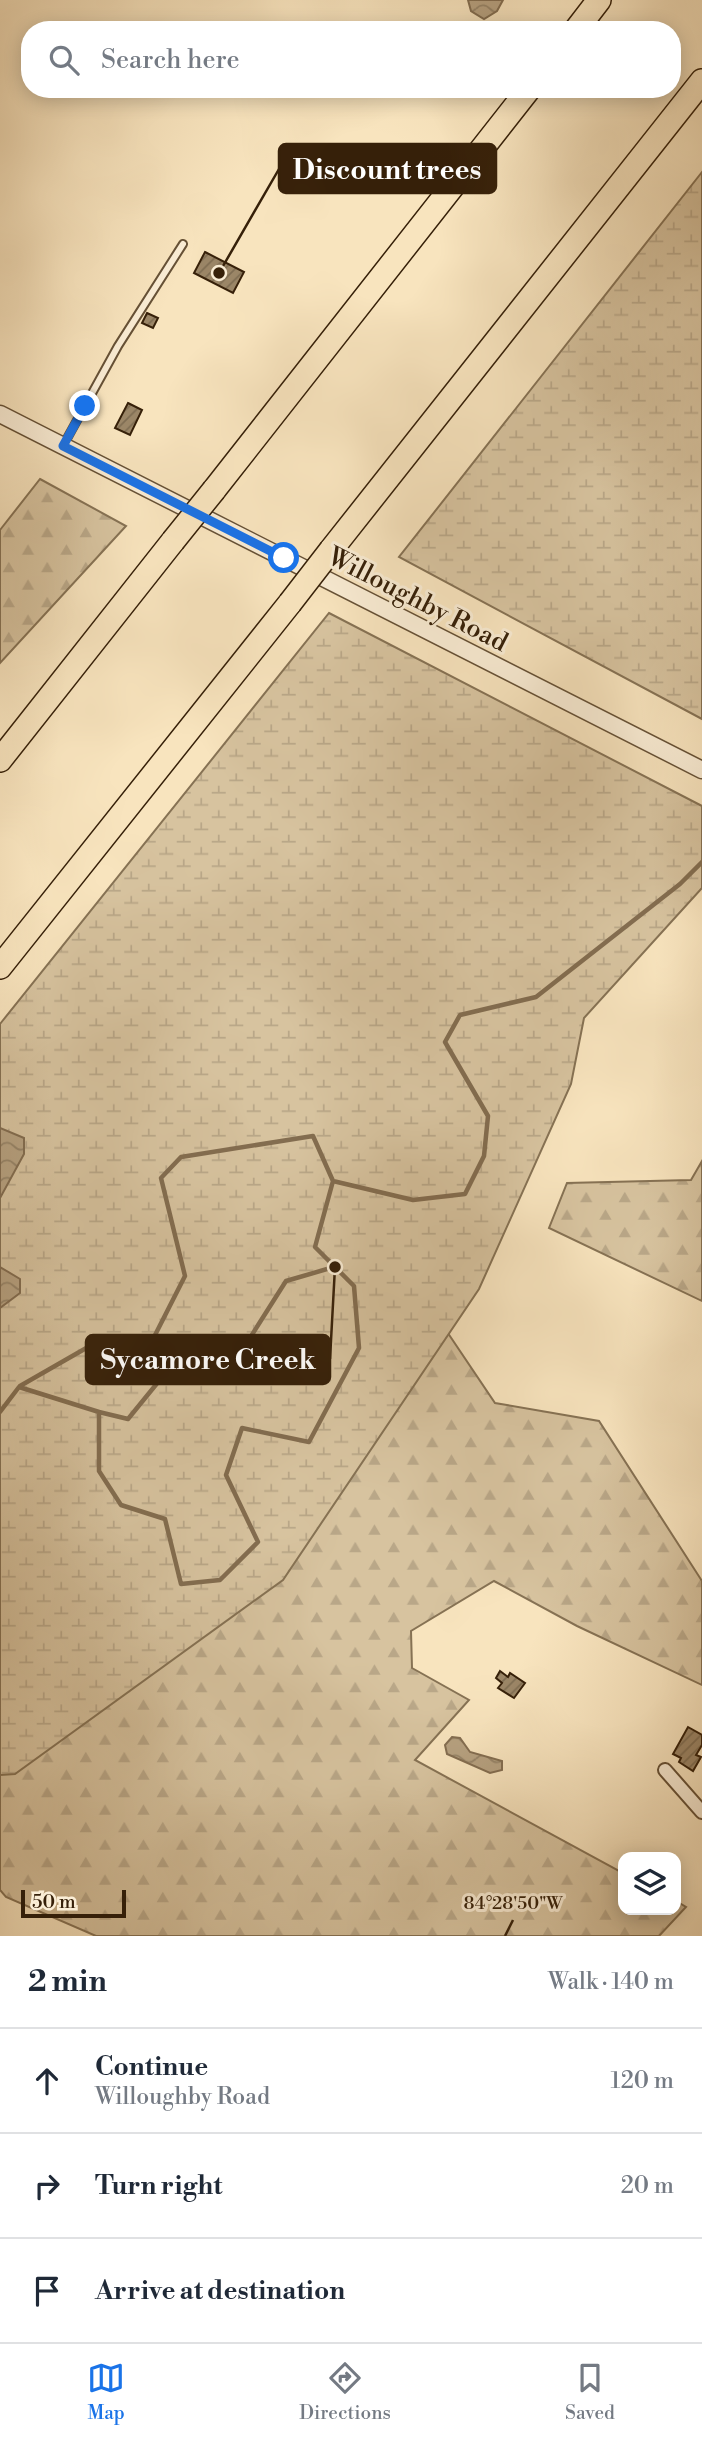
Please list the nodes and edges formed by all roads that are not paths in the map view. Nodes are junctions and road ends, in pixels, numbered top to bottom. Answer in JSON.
{"nodes":[{"id":1,"x":599,"y":0,"type":"edge"},
{"id":2,"x":583,"y":21,"type":"edge"},
{"id":3,"x":702,"y":81,"type":"edge"},
{"id":4,"x":522,"y":98,"type":"edge"},
{"id":5,"x":183,"y":244,"type":"dead end"},
{"id":6,"x":0,"y":414,"type":"edge"},
{"id":7,"x":63,"y":446,"type":"junction"},
{"id":8,"x":0,"y":760,"type":"edge"},
{"id":9,"x":702,"y":770,"type":"edge"},
{"id":10,"x":0,"y":967,"type":"edge"},
{"id":11,"x":665,"y":1770,"type":"dead end"},
{"id":12,"x":702,"y":1812,"type":"edge"}],
"edges":[{"from":1,"to":2,"type":"highway"},
{"from":3,"to":10,"type":"highway","bridge":true},
{"from":4,"to":8,"type":"highway","bridge":true},
{"from":5,"to":7,"type":"lane"},
{"from":6,"to":7,"type":"street","name":"Willoughby Road"},
{"from":7,"to":9,"type":"street","name":"Willoughby Road"},
{"from":11,"to":12,"type":"street"}]}
